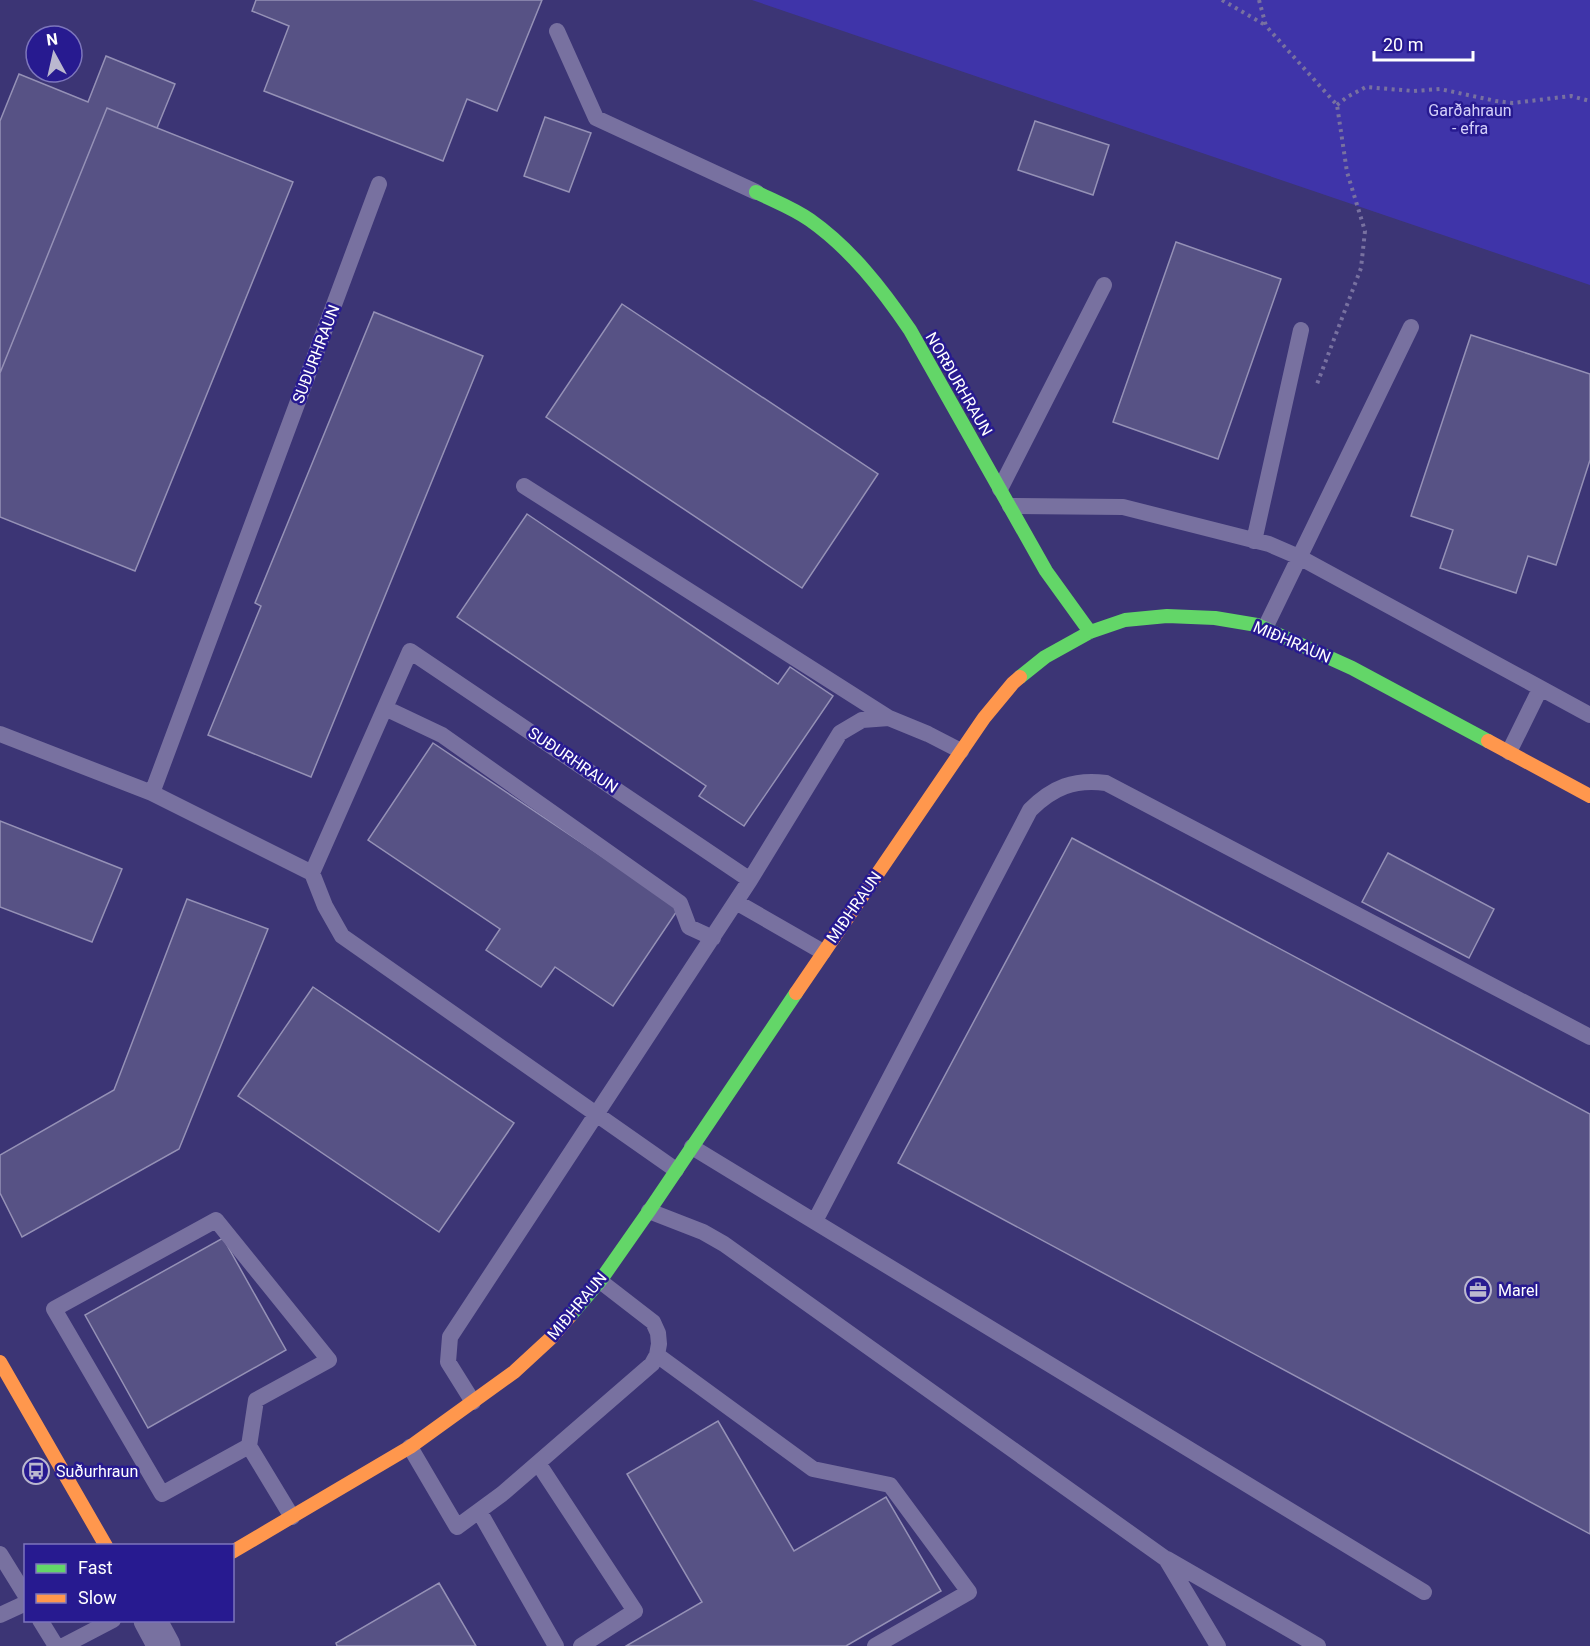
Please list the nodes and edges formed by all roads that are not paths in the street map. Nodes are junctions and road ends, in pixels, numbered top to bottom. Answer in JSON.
{"nodes":[{"id":1,"x":557,"y":31,"type":"dead end"},
{"id":2,"x":379,"y":184,"type":"dead end"},
{"id":3,"x":756,"y":192,"type":"joint"},
{"id":4,"x":1104,"y":285,"type":"dead end"},
{"id":5,"x":1411,"y":327,"type":"dead end"},
{"id":6,"x":1301,"y":330,"type":"dead end"},
{"id":7,"x":524,"y":486,"type":"dead end"},
{"id":8,"x":1000,"y":489,"type":"junction"},
{"id":9,"x":1010,"y":506,"type":"junction"},
{"id":10,"x":1254,"y":541,"type":"junction"},
{"id":11,"x":1299,"y":557,"type":"junction"},
{"id":12,"x":1265,"y":628,"type":"junction"},
{"id":13,"x":1090,"y":632,"type":"junction"},
{"id":14,"x":1540,"y":689,"type":"junction"},
{"id":15,"x":385,"y":708,"type":"junction"},
{"id":16,"x":1590,"y":715,"type":"edge"},
{"id":17,"x":889,"y":717,"type":"junction"},
{"id":18,"x":0,"y":734,"type":"edge"},
{"id":19,"x":961,"y":752,"type":"junction"},
{"id":20,"x":1509,"y":753,"type":"junction"},
{"id":21,"x":152,"y":793,"type":"junction"},
{"id":22,"x":1590,"y":796,"type":"edge"},
{"id":23,"x":312,"y":873,"type":"junction"},
{"id":24,"x":750,"y":880,"type":"junction"},
{"id":25,"x":736,"y":902,"type":"junction"},
{"id":26,"x":713,"y":938,"type":"junction"},
{"id":27,"x":823,"y":952,"type":"junction"},
{"id":28,"x":1590,"y":1037,"type":"edge"},
{"id":29,"x":596,"y":1116,"type":"junction"},
{"id":30,"x":692,"y":1147,"type":"junction"},
{"id":31,"x":676,"y":1170,"type":"junction"},
{"id":32,"x":650,"y":1211,"type":"junction"},
{"id":33,"x":815,"y":1221,"type":"junction"},
{"id":34,"x":600,"y":1281,"type":"junction"},
{"id":35,"x":657,"y":1354,"type":"junction"},
{"id":36,"x":0,"y":1362,"type":"edge"},
{"id":37,"x":473,"y":1402,"type":"junction"},
{"id":38,"x":249,"y":1446,"type":"junction"},
{"id":39,"x":410,"y":1447,"type":"junction"},
{"id":40,"x":538,"y":1463,"type":"junction"},
{"id":41,"x":479,"y":1511,"type":"junction"},
{"id":42,"x":292,"y":1517,"type":"junction"},
{"id":43,"x":105,"y":1544,"type":"edge"},
{"id":44,"x":234,"y":1551,"type":"edge"},
{"id":45,"x":0,"y":1554,"type":"edge"},
{"id":46,"x":1166,"y":1559,"type":"junction"},
{"id":47,"x":1424,"y":1592,"type":"dead end"},
{"id":48,"x":24,"y":1593,"type":"edge"},
{"id":49,"x":24,"y":1604,"type":"edge"},
{"id":50,"x":0,"y":1616,"type":"edge"},
{"id":51,"x":41,"y":1622,"type":"edge"},
{"id":52,"x":110,"y":1622,"type":"edge"},
{"id":53,"x":151,"y":1622,"type":"edge"},
{"id":54,"x":56,"y":1646,"type":"edge"},
{"id":55,"x":63,"y":1646,"type":"edge"},
{"id":56,"x":164,"y":1646,"type":"edge"},
{"id":57,"x":556,"y":1646,"type":"edge"},
{"id":58,"x":581,"y":1646,"type":"edge"},
{"id":59,"x":874,"y":1646,"type":"edge"},
{"id":60,"x":1218,"y":1646,"type":"edge"},
{"id":61,"x":1318,"y":1646,"type":"edge"}],
"edges":[{"from":1,"to":3,"type":"lane"},
{"from":2,"to":21,"type":"lane","name":"SUÐURHRAUN"},
{"from":3,"to":8,"type":"street","name":"NORÐURHRAUN"},
{"from":4,"to":8,"type":"lane"},
{"from":5,"to":11,"type":"lane"},
{"from":6,"to":10,"type":"lane"},
{"from":7,"to":17,"type":"lane"},
{"from":8,"to":9,"type":"street","name":"NORÐURHRAUN"},
{"from":9,"to":10,"type":"lane"},
{"from":9,"to":13,"type":"street","name":"NORÐURHRAUN"},
{"from":10,"to":11,"type":"lane"},
{"from":11,"to":12,"type":"lane"},
{"from":11,"to":14,"type":"lane"},
{"from":12,"to":13,"type":"street","name":"MIÐHRAUN"},
{"from":12,"to":20,"type":"street","name":"MIÐHRAUN"},
{"from":13,"to":19,"type":"street","name":"MIÐHRAUN"},
{"from":14,"to":16,"type":"lane"},
{"from":14,"to":20,"type":"lane"},
{"from":15,"to":23,"type":"lane","name":"SUÐURHRAUN"},
{"from":15,"to":24,"type":"lane","name":"SUÐURHRAUN"},
{"from":15,"to":26,"type":"lane"},
{"from":17,"to":19,"type":"lane"},
{"from":17,"to":24,"type":"lane"},
{"from":18,"to":21,"type":"lane"},
{"from":19,"to":27,"type":"street","name":"MIÐHRAUN"},
{"from":20,"to":22,"type":"street","name":"MIÐHRAUN"},
{"from":21,"to":23,"type":"lane"},
{"from":23,"to":29,"type":"lane"},
{"from":24,"to":25,"type":"lane"},
{"from":25,"to":26,"type":"lane"},
{"from":25,"to":27,"type":"lane"},
{"from":26,"to":29,"type":"lane"},
{"from":27,"to":30,"type":"street","name":"MIÐHRAUN"},
{"from":28,"to":33,"type":"lane"},
{"from":29,"to":31,"type":"lane"},
{"from":29,"to":37,"type":"lane"},
{"from":30,"to":31,"type":"street","name":"MIÐHRAUN"},
{"from":30,"to":33,"type":"lane"},
{"from":31,"to":32,"type":"street","name":"MIÐHRAUN"},
{"from":32,"to":34,"type":"street","name":"MIÐHRAUN"},
{"from":32,"to":46,"type":"lane"},
{"from":33,"to":47,"type":"lane"},
{"from":34,"to":35,"type":"lane"},
{"from":34,"to":37,"type":"street","name":"MIÐHRAUN"},
{"from":35,"to":40,"type":"lane"},
{"from":35,"to":59,"type":"lane"},
{"from":36,"to":43,"type":"street"},
{"from":37,"to":39,"type":"street","name":"MIÐHRAUN"},
{"from":38,"to":38,"type":"lane"},
{"from":38,"to":42,"type":"lane"},
{"from":39,"to":41,"type":"lane"},
{"from":39,"to":42,"type":"street","name":"MIÐHRAUN"},
{"from":40,"to":41,"type":"lane"},
{"from":40,"to":58,"type":"lane"},
{"from":41,"to":57,"type":"lane"},
{"from":42,"to":44,"type":"street","name":"MIÐHRAUN"},
{"from":45,"to":48,"type":"lane"},
{"from":46,"to":60,"type":"lane"},
{"from":46,"to":61,"type":"lane"},
{"from":49,"to":50,"type":"lane"},
{"from":51,"to":54,"type":"lane"},
{"from":52,"to":55,"type":"lane"},
{"from":53,"to":56,"type":"street"}]}
